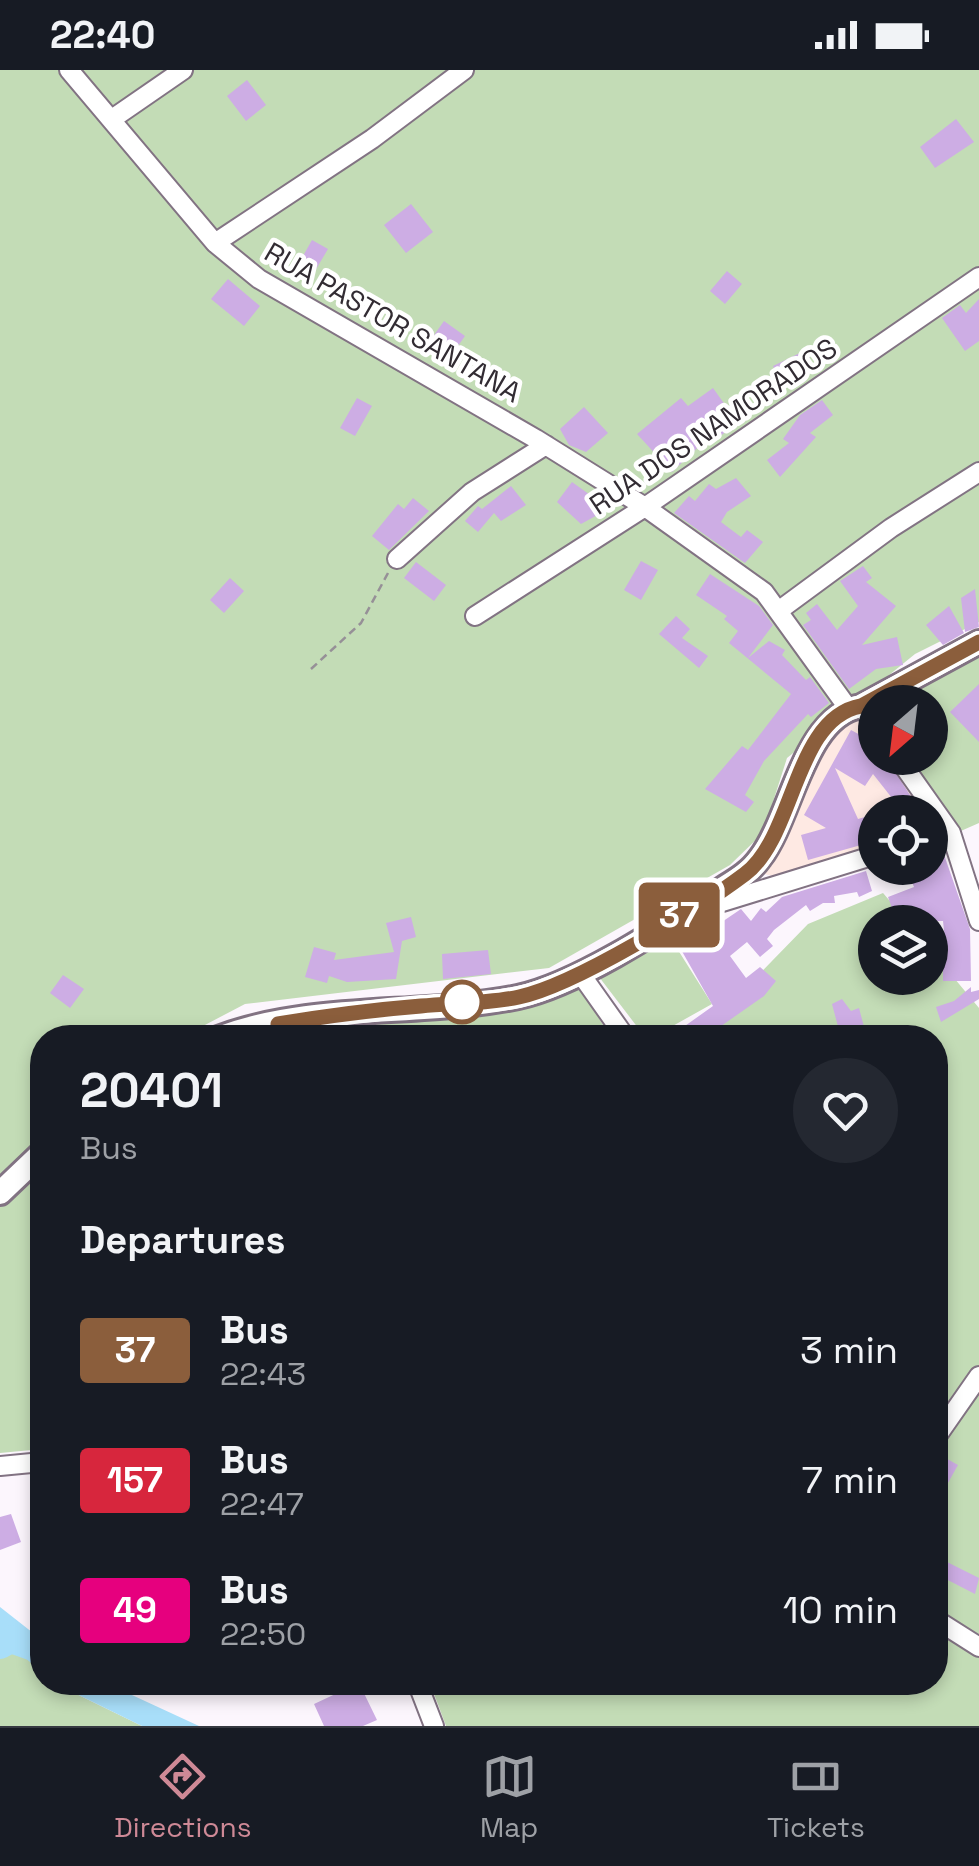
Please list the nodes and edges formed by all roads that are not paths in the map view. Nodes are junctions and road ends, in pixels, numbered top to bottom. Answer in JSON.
{"nodes":[{"id":1,"x":69,"y":70,"type":"edge"},
{"id":2,"x":184,"y":70,"type":"edge"},
{"id":3,"x":464,"y":70,"type":"edge"},
{"id":4,"x":112,"y":120,"type":"junction"},
{"id":5,"x":215,"y":243,"type":"junction"},
{"id":6,"x":979,"y":277,"type":"edge"},
{"id":7,"x":546,"y":445,"type":"junction"},
{"id":8,"x":979,"y":472,"type":"edge"},
{"id":9,"x":645,"y":507,"type":"junction"},
{"id":10,"x":397,"y":559,"type":"road end"},
{"id":11,"x":780,"y":610,"type":"junction"},
{"id":12,"x":475,"y":616,"type":"dead end"},
{"id":13,"x":979,"y":642,"type":"edge"},
{"id":14,"x":855,"y":707,"type":"junction"},
{"id":15,"x":858,"y":710,"type":"edge"},
{"id":16,"x":910,"y":775,"type":"edge"},
{"id":17,"x":951,"y":832,"type":"junction"},
{"id":18,"x":948,"y":833,"type":"edge"},
{"id":19,"x":858,"y":860,"type":"edge"},
{"id":20,"x":970,"y":862,"type":"edge"},
{"id":21,"x":682,"y":914,"type":"junction"},
{"id":22,"x":979,"y":920,"type":"edge"},
{"id":23,"x":580,"y":972,"type":"junction"},
{"id":24,"x":298,"y":1025,"type":"edge"},
{"id":25,"x":617,"y":1025,"type":"edge"},
{"id":26,"x":30,"y":1164,"type":"edge"},
{"id":27,"x":0,"y":1193,"type":"edge"},
{"id":28,"x":979,"y":1376,"type":"edge"},
{"id":29,"x":948,"y":1420,"type":"edge"},
{"id":30,"x":30,"y":1463,"type":"edge"},
{"id":31,"x":0,"y":1466,"type":"edge"},
{"id":32,"x":948,"y":1627,"type":"edge"},
{"id":33,"x":979,"y":1646,"type":"edge"},
{"id":34,"x":422,"y":1695,"type":"edge"},
{"id":35,"x":434,"y":1726,"type":"edge"}],
"edges":[{"from":1,"to":4,"type":"street","name":"RUA PASTOR SANTANA"},
{"from":2,"to":4,"type":"street"},
{"from":3,"to":5,"type":"street","name":"RUA PASTOR SANTANA"},
{"from":4,"to":5,"type":"street","name":"RUA PASTOR SANTANA"},
{"from":5,"to":7,"type":"street","name":"RUA PASTOR SANTANA"},
{"from":6,"to":9,"type":"street","name":"RUA DOS NAMORADOS"},
{"from":7,"to":9,"type":"street","name":"RUA PASTOR SANTANA"},
{"from":7,"to":10,"type":"street"},
{"from":8,"to":11,"type":"street"},
{"from":9,"to":11,"type":"street","name":"RUA PASTOR SANTANA"},
{"from":9,"to":12,"type":"street","name":"RUA DOS NAMORADOS"},
{"from":11,"to":14,"type":"street","name":"RUA PASTOR SANTANA"},
{"from":13,"to":14,"type":"street"},
{"from":14,"to":15,"type":"street","name":"RUA PASTOR SANTANA"},
{"from":14,"to":21,"type":"street"},
{"from":16,"to":17,"type":"street"},
{"from":17,"to":18,"type":"street"},
{"from":17,"to":20,"type":"street"},
{"from":19,"to":21,"type":"street"},
{"from":20,"to":22,"type":"street"},
{"from":21,"to":23,"type":"street"},
{"from":23,"to":24,"type":"street"},
{"from":23,"to":25,"type":"street"},
{"from":26,"to":27,"type":"street"},
{"from":28,"to":29,"type":"street"},
{"from":30,"to":31,"type":"street"},
{"from":32,"to":33,"type":"street"},
{"from":34,"to":35,"type":"street"}]}
